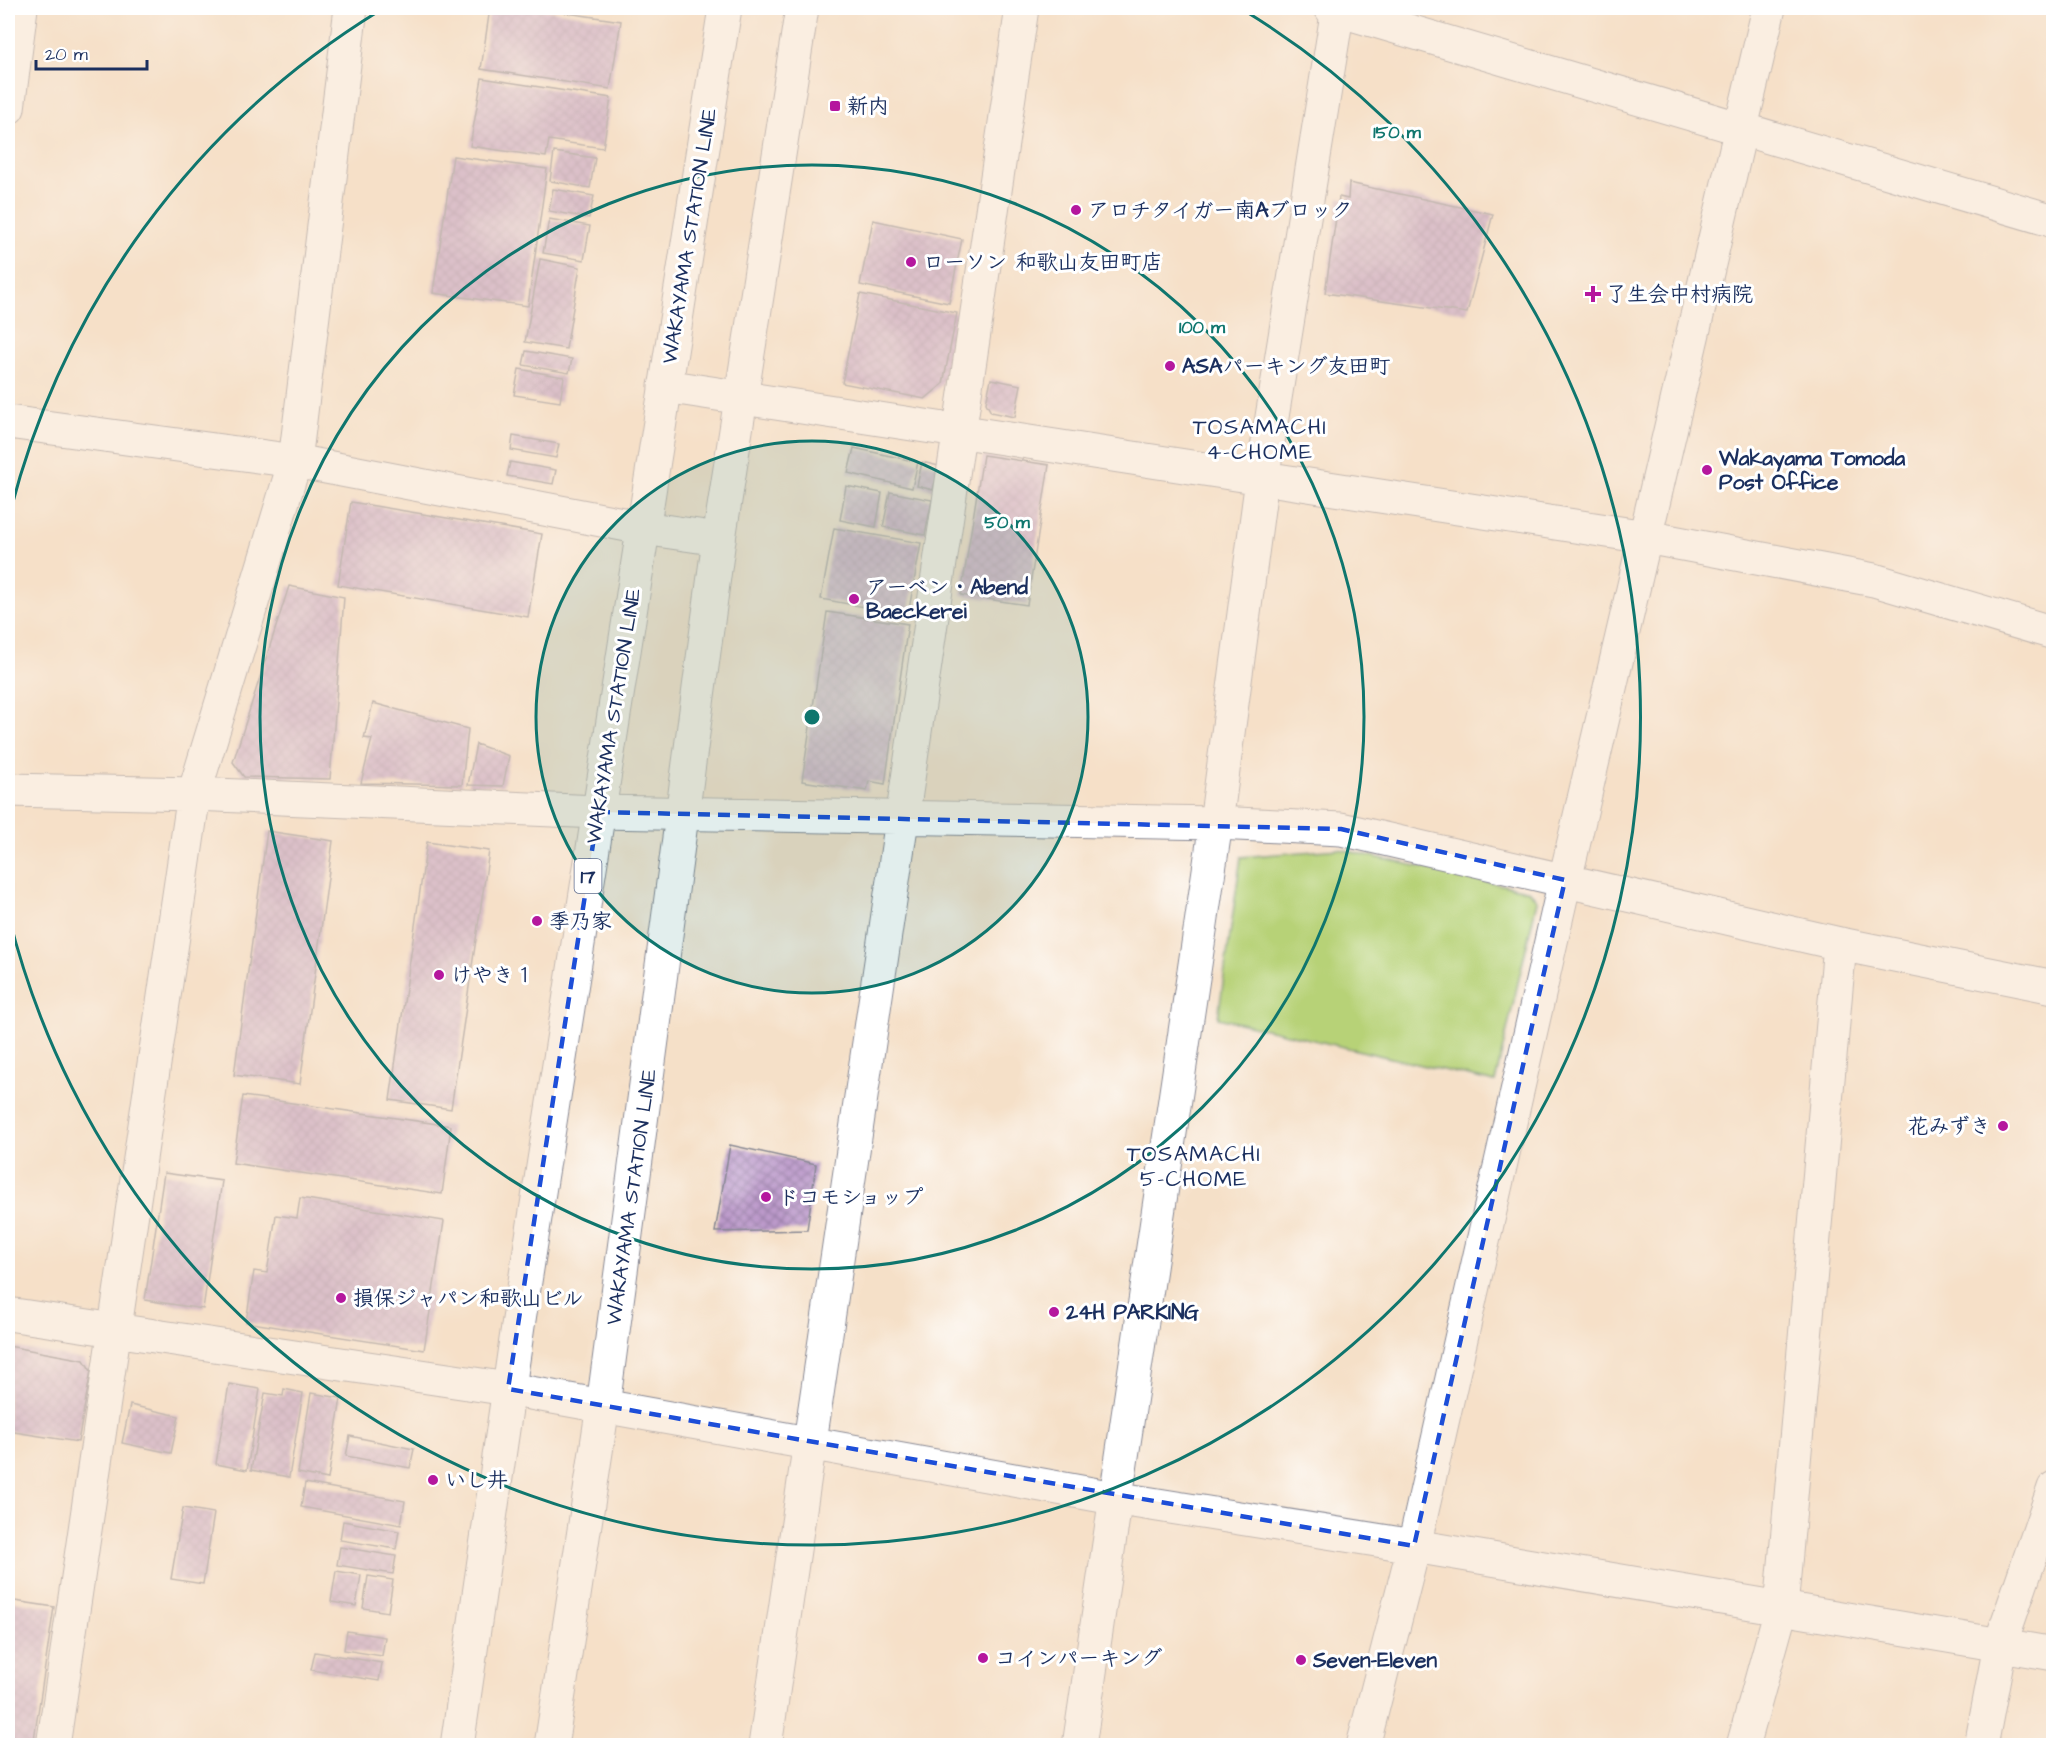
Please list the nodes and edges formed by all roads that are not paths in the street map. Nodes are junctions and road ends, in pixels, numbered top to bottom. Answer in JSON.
{"nodes":[{"id":1,"x":21,"y":8,"type":"edge"},
{"id":2,"x":351,"y":8,"type":"edge"},
{"id":3,"x":725,"y":8,"type":"edge"},
{"id":4,"x":802,"y":8,"type":"edge"},
{"id":5,"x":1022,"y":8,"type":"edge"},
{"id":6,"x":1335,"y":8,"type":"edge"},
{"id":7,"x":1768,"y":8,"type":"edge"},
{"id":8,"x":8,"y":108,"type":"edge"},
{"id":9,"x":1738,"y":128,"type":"junction"},
{"id":10,"x":2054,"y":221,"type":"edge"},
{"id":11,"x":665,"y":386,"type":"junction"},
{"id":12,"x":741,"y":398,"type":"junction"},
{"id":13,"x":8,"y":422,"type":"edge"},
{"id":14,"x":960,"y":432,"type":"junction"},
{"id":15,"x":295,"y":461,"type":"junction"},
{"id":16,"x":1262,"y":479,"type":"junction"},
{"id":17,"x":643,"y":528,"type":"junction"},
{"id":18,"x":1646,"y":537,"type":"junction"},
{"id":19,"x":719,"y":539,"type":"junction"},
{"id":20,"x":2054,"y":633,"type":"edge"},
{"id":21,"x":8,"y":790,"type":"edge"},
{"id":22,"x":194,"y":794,"type":"junction"},
{"id":23,"x":598,"y":813,"type":"junction"},
{"id":24,"x":682,"y":815,"type":"junction"},
{"id":25,"x":902,"y":818,"type":"junction"},
{"id":26,"x":1216,"y":823,"type":"junction"},
{"id":27,"x":1565,"y":880,"type":"junction"},
{"id":28,"x":1840,"y":944,"type":"junction"},
{"id":29,"x":2054,"y":987,"type":"edge"},
{"id":30,"x":8,"y":1314,"type":"edge"},
{"id":31,"x":114,"y":1330,"type":"junction"},
{"id":32,"x":508,"y":1389,"type":"junction"},
{"id":33,"x":603,"y":1406,"type":"junction"},
{"id":34,"x":810,"y":1443,"type":"junction"},
{"id":35,"x":2054,"y":1488,"type":"edge"},
{"id":36,"x":1114,"y":1498,"type":"junction"},
{"id":37,"x":1414,"y":1546,"type":"junction"},
{"id":38,"x":1781,"y":1610,"type":"junction"},
{"id":39,"x":2000,"y":1645,"type":"junction"},
{"id":40,"x":2054,"y":1653,"type":"edge"},
{"id":41,"x":53,"y":1746,"type":"edge"},
{"id":42,"x":457,"y":1746,"type":"edge"},
{"id":43,"x":551,"y":1746,"type":"edge"},
{"id":44,"x":765,"y":1746,"type":"edge"},
{"id":45,"x":1079,"y":1746,"type":"edge"},
{"id":46,"x":1363,"y":1746,"type":"edge"},
{"id":47,"x":1743,"y":1746,"type":"edge"},
{"id":48,"x":1981,"y":1746,"type":"edge"}],
"edges":[{"from":1,"to":8,"type":"street"},
{"from":2,"to":15,"type":"street"},
{"from":3,"to":11,"type":"street","name":"WAKAYAMA STATION LINE","number":"17"},
{"from":4,"to":12,"type":"street","name":"WAKAYAMA STATION LINE"},
{"from":5,"to":14,"type":"street"},
{"from":6,"to":9,"type":"street"},
{"from":6,"to":16,"type":"street"},
{"from":7,"to":9,"type":"street"},
{"from":9,"to":10,"type":"street"},
{"from":9,"to":18,"type":"street"},
{"from":11,"to":12,"type":"street"},
{"from":11,"to":17,"type":"street","name":"WAKAYAMA STATION LINE","number":"17"},
{"from":12,"to":14,"type":"street"},
{"from":12,"to":19,"type":"street","name":"WAKAYAMA STATION LINE"},
{"from":13,"to":15,"type":"street"},
{"from":14,"to":16,"type":"street"},
{"from":14,"to":25,"type":"street"},
{"from":15,"to":17,"type":"street"},
{"from":15,"to":22,"type":"street"},
{"from":16,"to":18,"type":"street"},
{"from":16,"to":26,"type":"street"},
{"from":17,"to":19,"type":"street"},
{"from":17,"to":23,"type":"street","name":"WAKAYAMA STATION LINE","number":"17"},
{"from":18,"to":20,"type":"street"},
{"from":18,"to":27,"type":"street"},
{"from":19,"to":24,"type":"street","name":"WAKAYAMA STATION LINE"},
{"from":21,"to":22,"type":"street"},
{"from":22,"to":23,"type":"street"},
{"from":22,"to":31,"type":"street"},
{"from":23,"to":24,"type":"street"},
{"from":23,"to":32,"type":"street","name":"WAKAYAMA STATION LINE","number":"17"},
{"from":24,"to":25,"type":"street"},
{"from":24,"to":33,"type":"street","name":"WAKAYAMA STATION LINE"},
{"from":25,"to":26,"type":"street"},
{"from":25,"to":34,"type":"street"},
{"from":26,"to":27,"type":"street"},
{"from":26,"to":36,"type":"street"},
{"from":27,"to":28,"type":"street"},
{"from":27,"to":37,"type":"street"},
{"from":28,"to":29,"type":"street"},
{"from":28,"to":38,"type":"street"},
{"from":30,"to":31,"type":"street"},
{"from":31,"to":32,"type":"street"},
{"from":31,"to":41,"type":"street"},
{"from":32,"to":33,"type":"street"},
{"from":32,"to":42,"type":"street","name":"WAKAYAMA STATION LINE","number":"17"},
{"from":33,"to":34,"type":"street"},
{"from":33,"to":43,"type":"street","name":"WAKAYAMA STATION LINE"},
{"from":34,"to":36,"type":"street"},
{"from":34,"to":44,"type":"street"},
{"from":35,"to":39,"type":"street"},
{"from":36,"to":37,"type":"street"},
{"from":36,"to":45,"type":"street"},
{"from":37,"to":38,"type":"street"},
{"from":37,"to":46,"type":"street"},
{"from":38,"to":39,"type":"street"},
{"from":38,"to":47,"type":"street"},
{"from":39,"to":40,"type":"street"},
{"from":39,"to":48,"type":"street"}]}
